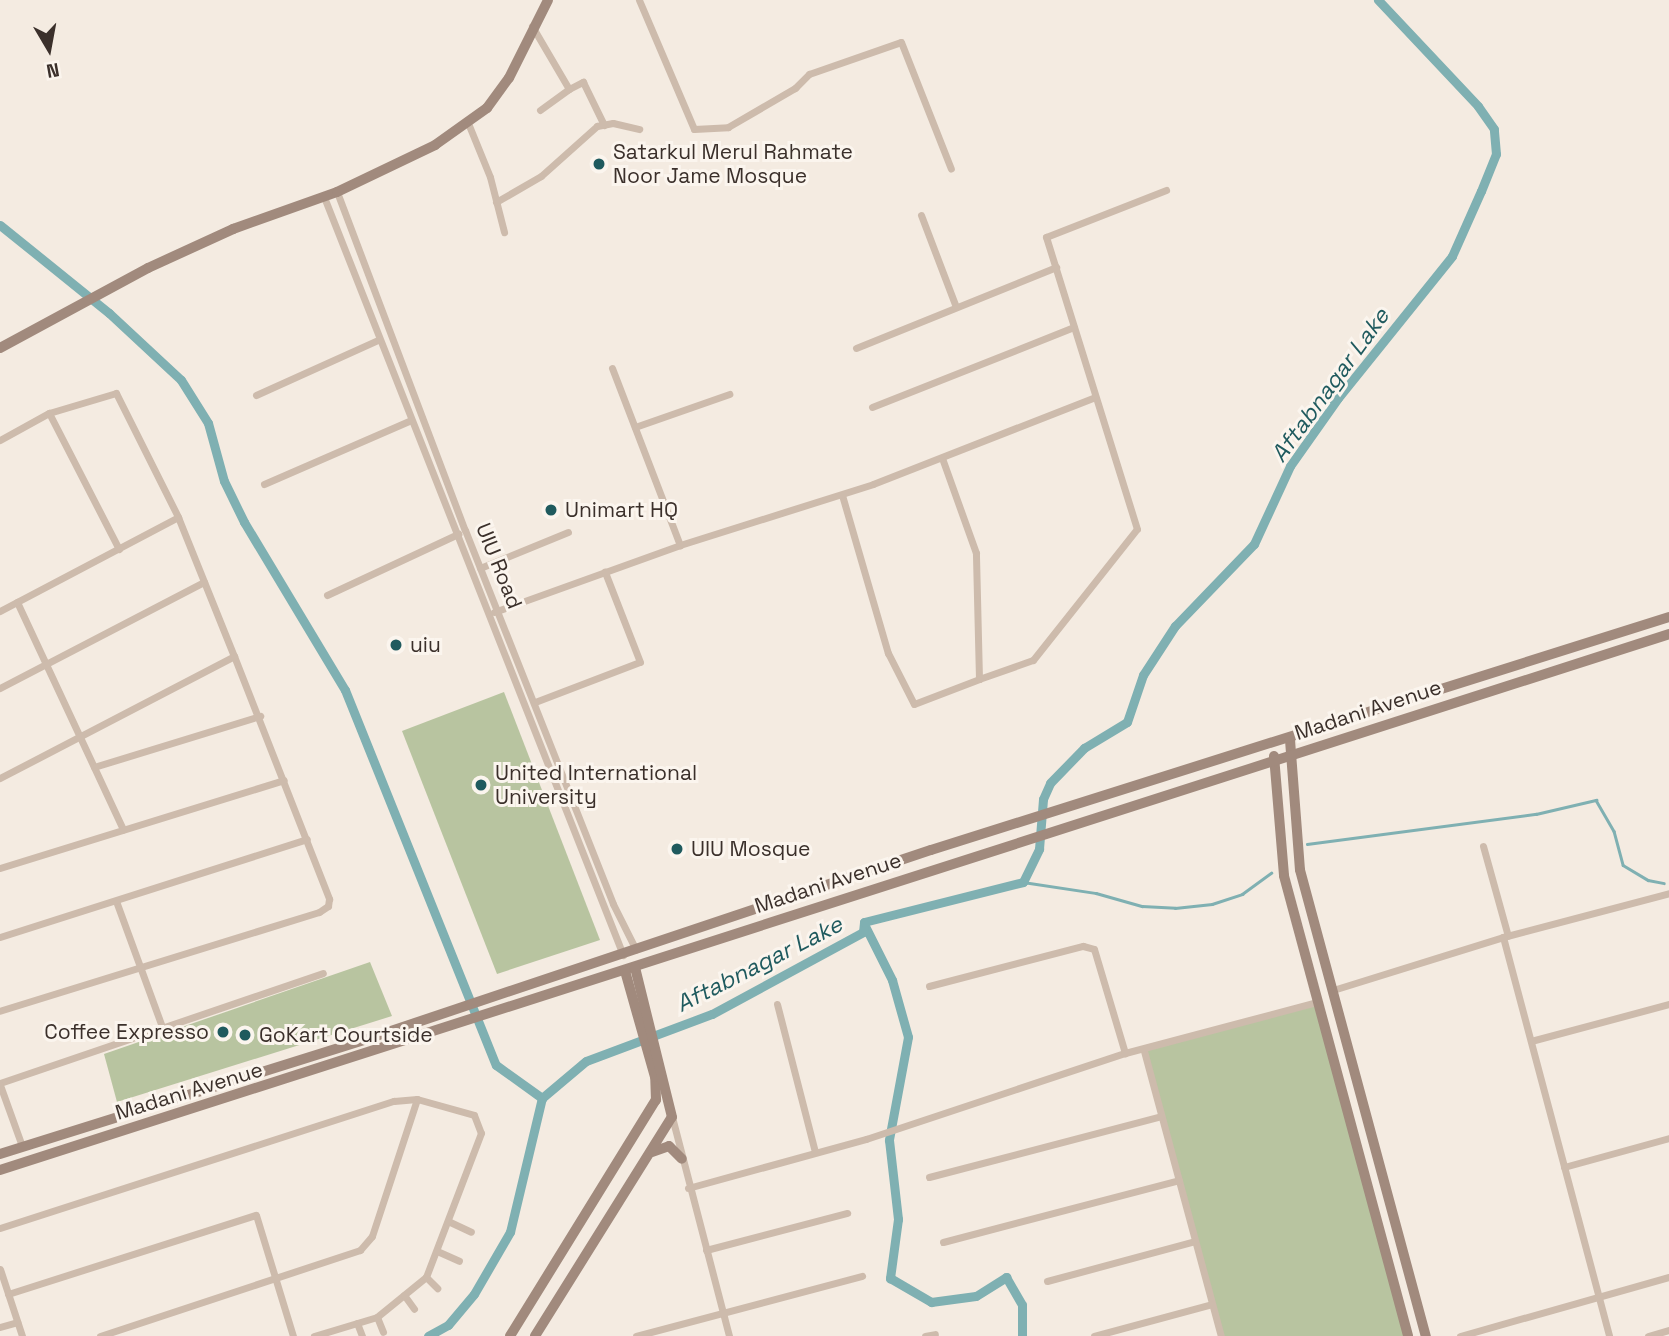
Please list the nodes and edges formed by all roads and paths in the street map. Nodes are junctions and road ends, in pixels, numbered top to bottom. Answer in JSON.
{"nodes":[{"id":1,"x":548,"y":0,"type":"edge"},
{"id":2,"x":639,"y":0,"type":"edge"},
{"id":3,"x":532,"y":26,"type":"junction"},
{"id":4,"x":569,"y":89,"type":"junction"},
{"id":5,"x":540,"y":110,"type":"dead end"},
{"id":6,"x":468,"y":124,"type":"junction"},
{"id":7,"x":604,"y":125,"type":"junction"},
{"id":8,"x":639,"y":129,"type":"dead end"},
{"id":9,"x":951,"y":169,"type":"dead end"},
{"id":10,"x":1166,"y":190,"type":"dead end"},
{"id":11,"x":337,"y":192,"type":"junction"},
{"id":12,"x":324,"y":197,"type":"junction"},
{"id":13,"x":496,"y":202,"type":"junction"},
{"id":14,"x":921,"y":215,"type":"dead end"},
{"id":15,"x":504,"y":232,"type":"dead end"},
{"id":16,"x":1056,"y":267,"type":"junction"},
{"id":17,"x":956,"y":307,"type":"junction"},
{"id":18,"x":1074,"y":327,"type":"junction"},
{"id":19,"x":379,"y":340,"type":"junction"},
{"id":20,"x":0,"y":348,"type":"edge"},
{"id":21,"x":856,"y":348,"type":"dead end"},
{"id":22,"x":612,"y":368,"type":"dead end"},
{"id":23,"x":729,"y":394,"type":"dead end"},
{"id":24,"x":256,"y":395,"type":"dead end"},
{"id":25,"x":1093,"y":398,"type":"junction"},
{"id":26,"x":872,"y":407,"type":"dead end"},
{"id":27,"x":49,"y":413,"type":"junction"},
{"id":28,"x":409,"y":421,"type":"junction"},
{"id":29,"x":635,"y":428,"type":"junction"},
{"id":30,"x":0,"y":440,"type":"edge"},
{"id":31,"x":942,"y":458,"type":"junction"},
{"id":32,"x":264,"y":484,"type":"dead end"},
{"id":33,"x":842,"y":495,"type":"junction"},
{"id":34,"x":178,"y":516,"type":"junction"},
{"id":35,"x":465,"y":530,"type":"junction"},
{"id":36,"x":568,"y":533,"type":"dead end"},
{"id":37,"x":456,"y":535,"type":"junction"},
{"id":38,"x":680,"y":545,"type":"junction"},
{"id":39,"x":119,"y":549,"type":"junction"},
{"id":40,"x":480,"y":568,"type":"junction"},
{"id":41,"x":605,"y":572,"type":"junction"},
{"id":42,"x":204,"y":582,"type":"junction"},
{"id":43,"x":327,"y":595,"type":"dead end"},
{"id":44,"x":17,"y":602,"type":"junction"},
{"id":45,"x":1,"y":609,"type":"edge"},
{"id":46,"x":494,"y":612,"type":"junction"},
{"id":47,"x":1669,"y":617,"type":"edge"},
{"id":48,"x":1669,"y":634,"type":"edge"},
{"id":49,"x":234,"y":656,"type":"junction"},
{"id":50,"x":46,"y":663,"type":"junction"},
{"id":51,"x":1500,"y":672,"type":"junction"},
{"id":52,"x":979,"y":678,"type":"junction"},
{"id":53,"x":1504,"y":686,"type":"junction"},
{"id":54,"x":0,"y":688,"type":"edge"},
{"id":55,"x":535,"y":702,"type":"junction"},
{"id":56,"x":260,"y":716,"type":"junction"},
{"id":57,"x":80,"y":736,"type":"junction"},
{"id":58,"x":1290,"y":740,"type":"junction"},
{"id":59,"x":1274,"y":745,"type":"junction"},
{"id":60,"x":1290,"y":755,"type":"junction"},
{"id":61,"x":1273,"y":760,"type":"junction"},
{"id":62,"x":94,"y":767,"type":"junction"},
{"id":63,"x":0,"y":778,"type":"edge"},
{"id":64,"x":284,"y":780,"type":"junction"},
{"id":65,"x":1037,"y":818,"type":"junction"},
{"id":66,"x":123,"y":829,"type":"junction"},
{"id":67,"x":1042,"y":834,"type":"junction"},
{"id":68,"x":307,"y":839,"type":"junction"},
{"id":69,"x":585,"y":841,"type":"junction"},
{"id":70,"x":1483,"y":846,"type":"dead end"},
{"id":71,"x":0,"y":868,"type":"edge"},
{"id":72,"x":1669,"y":892,"type":"edge"},
{"id":73,"x":116,"y":901,"type":"junction"},
{"id":74,"x":1505,"y":936,"type":"junction"},
{"id":75,"x":0,"y":937,"type":"edge"},
{"id":76,"x":636,"y":950,"type":"junction"},
{"id":77,"x":623,"y":955,"type":"junction"},
{"id":78,"x":139,"y":965,"type":"junction"},
{"id":79,"x":630,"y":970,"type":"junction"},
{"id":80,"x":323,"y":973,"type":"dead end"},
{"id":81,"x":929,"y":986,"type":"dead end"},
{"id":82,"x":1333,"y":990,"type":"junction"},
{"id":83,"x":1317,"y":1002,"type":"junction"},
{"id":84,"x":777,"y":1004,"type":"dead end"},
{"id":85,"x":1669,"y":1004,"type":"edge"},
{"id":86,"x":0,"y":1011,"type":"edge"},
{"id":87,"x":162,"y":1027,"type":"junction"},
{"id":88,"x":1531,"y":1041,"type":"junction"},
{"id":89,"x":1144,"y":1051,"type":"junction"},
{"id":90,"x":1125,"y":1053,"type":"junction"},
{"id":91,"x":659,"y":1075,"type":"junction"},
{"id":92,"x":0,"y":1084,"type":"edge"},
{"id":93,"x":417,"y":1100,"type":"junction"},
{"id":94,"x":1161,"y":1116,"type":"junction"},
{"id":95,"x":672,"y":1117,"type":"junction"},
{"id":96,"x":1669,"y":1138,"type":"edge"},
{"id":97,"x":22,"y":1146,"type":"junction"},
{"id":98,"x":815,"y":1152,"type":"junction"},
{"id":99,"x":0,"y":1153,"type":"edge"},
{"id":100,"x":648,"y":1155,"type":"junction"},
{"id":101,"x":682,"y":1159,"type":"junction"},
{"id":102,"x":29,"y":1161,"type":"junction"},
{"id":103,"x":1564,"y":1167,"type":"junction"},
{"id":104,"x":0,"y":1170,"type":"edge"},
{"id":105,"x":929,"y":1177,"type":"dead end"},
{"id":106,"x":1179,"y":1180,"type":"junction"},
{"id":107,"x":688,"y":1188,"type":"junction"},
{"id":108,"x":848,"y":1213,"type":"dead end"},
{"id":109,"x":450,"y":1222,"type":"junction"},
{"id":110,"x":0,"y":1228,"type":"edge"},
{"id":111,"x":471,"y":1232,"type":"dead end"},
{"id":112,"x":1195,"y":1241,"type":"junction"},
{"id":113,"x":943,"y":1242,"type":"dead end"},
{"id":114,"x":706,"y":1250,"type":"junction"},
{"id":115,"x":437,"y":1251,"type":"junction"},
{"id":116,"x":459,"y":1261,"type":"dead end"},
{"id":117,"x":0,"y":1269,"type":"edge"},
{"id":118,"x":862,"y":1276,"type":"dead end"},
{"id":119,"x":1669,"y":1277,"type":"edge"},
{"id":120,"x":426,"y":1278,"type":"junction"},
{"id":121,"x":274,"y":1279,"type":"junction"},
{"id":122,"x":1047,"y":1281,"type":"dead end"},
{"id":123,"x":437,"y":1288,"type":"dead end"},
{"id":124,"x":8,"y":1294,"type":"junction"},
{"id":125,"x":404,"y":1295,"type":"junction"},
{"id":126,"x":1598,"y":1297,"type":"junction"},
{"id":127,"x":1212,"y":1304,"type":"junction"},
{"id":128,"x":414,"y":1309,"type":"dead end"},
{"id":129,"x":723,"y":1314,"type":"junction"},
{"id":130,"x":376,"y":1317,"type":"junction"},
{"id":131,"x":17,"y":1322,"type":"junction"},
{"id":132,"x":357,"y":1323,"type":"junction"},
{"id":133,"x":0,"y":1327,"type":"edge"},
{"id":134,"x":1669,"y":1330,"type":"edge"},
{"id":135,"x":383,"y":1332,"type":"dead end"},
{"id":136,"x":337,"y":1333,"type":"edge"},
{"id":137,"x":934,"y":1334,"type":"dead end"},
{"id":138,"x":22,"y":1336,"type":"edge"},
{"id":139,"x":100,"y":1336,"type":"edge"},
{"id":140,"x":293,"y":1336,"type":"edge"},
{"id":141,"x":314,"y":1336,"type":"edge"},
{"id":142,"x":362,"y":1336,"type":"edge"},
{"id":143,"x":510,"y":1336,"type":"edge"},
{"id":144,"x":535,"y":1336,"type":"edge"},
{"id":145,"x":636,"y":1336,"type":"edge"},
{"id":146,"x":729,"y":1336,"type":"edge"},
{"id":147,"x":925,"y":1336,"type":"edge"},
{"id":148,"x":1094,"y":1336,"type":"edge"},
{"id":149,"x":1220,"y":1336,"type":"edge"},
{"id":150,"x":1408,"y":1336,"type":"edge"},
{"id":151,"x":1426,"y":1336,"type":"edge"},
{"id":152,"x":1460,"y":1336,"type":"edge"},
{"id":153,"x":1609,"y":1336,"type":"edge"},
{"id":154,"x":1648,"y":1336,"type":"edge"}],
"edges":[{"from":1,"to":3,"type":"main road"},
{"from":2,"to":9,"type":"street"},
{"from":3,"to":4,"type":"street"},
{"from":3,"to":6,"type":"main road"},
{"from":4,"to":5,"type":"street"},
{"from":4,"to":7,"type":"street"},
{"from":6,"to":11,"type":"main road"},
{"from":6,"to":13,"type":"street"},
{"from":7,"to":8,"type":"street"},
{"from":7,"to":13,"type":"street"},
{"from":10,"to":16,"type":"street"},
{"from":11,"to":12,"type":"main road"},
{"from":11,"to":35,"type":"street","name":"UIU Road"},
{"from":12,"to":19,"type":"street","name":"UIU Road"},
{"from":12,"to":20,"type":"main road"},
{"from":13,"to":15,"type":"street"},
{"from":14,"to":17,"type":"street"},
{"from":16,"to":17,"type":"street"},
{"from":16,"to":18,"type":"street"},
{"from":17,"to":21,"type":"street"},
{"from":18,"to":25,"type":"street"},
{"from":18,"to":26,"type":"street"},
{"from":19,"to":24,"type":"street"},
{"from":19,"to":28,"type":"street","name":"UIU Road"},
{"from":22,"to":29,"type":"street"},
{"from":23,"to":29,"type":"street"},
{"from":25,"to":31,"type":"street"},
{"from":25,"to":52,"type":"street"},
{"from":27,"to":30,"type":"street"},
{"from":27,"to":34,"type":"street"},
{"from":27,"to":39,"type":"street"},
{"from":28,"to":32,"type":"street"},
{"from":28,"to":37,"type":"street","name":"UIU Road"},
{"from":29,"to":38,"type":"street"},
{"from":31,"to":33,"type":"street"},
{"from":31,"to":52,"type":"street"},
{"from":33,"to":38,"type":"street"},
{"from":33,"to":52,"type":"street"},
{"from":34,"to":39,"type":"street"},
{"from":34,"to":42,"type":"street"},
{"from":35,"to":37,"type":"street"},
{"from":35,"to":40,"type":"street","name":"UIU Road"},
{"from":36,"to":40,"type":"street"},
{"from":37,"to":43,"type":"street"},
{"from":37,"to":46,"type":"street","name":"UIU Road"},
{"from":38,"to":41,"type":"street"},
{"from":39,"to":44,"type":"street"},
{"from":40,"to":46,"type":"street","name":"UIU Road"},
{"from":41,"to":46,"type":"street"},
{"from":41,"to":55,"type":"street"},
{"from":42,"to":49,"type":"street"},
{"from":42,"to":50,"type":"street"},
{"from":44,"to":45,"type":"street"},
{"from":44,"to":50,"type":"street"},
{"from":46,"to":55,"type":"street","name":"UIU Road"},
{"from":46,"to":69,"type":"street","name":"UIU Road"},
{"from":47,"to":51,"type":"main road","name":"Madani Avenue"},
{"from":48,"to":53,"type":"main road","name":"Madani Avenue"},
{"from":49,"to":56,"type":"street"},
{"from":49,"to":57,"type":"street"},
{"from":50,"to":54,"type":"street"},
{"from":50,"to":57,"type":"street"},
{"from":51,"to":53,"type":"main road"},
{"from":51,"to":58,"type":"main road","name":"Madani Avenue"},
{"from":53,"to":60,"type":"main road","name":"Madani Avenue"},
{"from":55,"to":69,"type":"street","name":"UIU Road"},
{"from":56,"to":62,"type":"street"},
{"from":56,"to":64,"type":"street"},
{"from":57,"to":62,"type":"street"},
{"from":57,"to":63,"type":"street"},
{"from":58,"to":59,"type":"main road","name":"Madani Avenue"},
{"from":58,"to":60,"type":"main road"},
{"from":59,"to":61,"type":"main road"},
{"from":59,"to":65,"type":"main road","name":"Madani Avenue"},
{"from":60,"to":61,"type":"main road","name":"Madani Avenue"},
{"from":60,"to":82,"type":"main road"},
{"from":61,"to":67,"type":"main road","name":"Madani Avenue"},
{"from":61,"to":83,"type":"main road"},
{"from":62,"to":66,"type":"street"},
{"from":64,"to":66,"type":"street"},
{"from":64,"to":68,"type":"street"},
{"from":65,"to":67,"type":"main road"},
{"from":65,"to":76,"type":"main road","name":"Madani Avenue"},
{"from":66,"to":71,"type":"street"},
{"from":67,"to":79,"type":"main road","name":"Madani Avenue"},
{"from":68,"to":73,"type":"street"},
{"from":68,"to":78,"type":"street"},
{"from":69,"to":76,"type":"street","name":"UIU Road"},
{"from":69,"to":77,"type":"street","name":"UIU Road"},
{"from":70,"to":74,"type":"street"},
{"from":72,"to":74,"type":"street"},
{"from":73,"to":75,"type":"street"},
{"from":73,"to":78,"type":"street"},
{"from":74,"to":82,"type":"street"},
{"from":74,"to":88,"type":"street"},
{"from":76,"to":77,"type":"main road","name":"Madani Avenue"},
{"from":77,"to":97,"type":"main road","name":"Madani Avenue"},
{"from":78,"to":86,"type":"street"},
{"from":78,"to":87,"type":"street"},
{"from":79,"to":91,"type":"main road"},
{"from":79,"to":102,"type":"main road","name":"Madani Avenue"},
{"from":80,"to":87,"type":"street"},
{"from":81,"to":90,"type":"street"},
{"from":82,"to":83,"type":"main road"},
{"from":82,"to":151,"type":"main road"},
{"from":83,"to":89,"type":"street"},
{"from":83,"to":150,"type":"main road"},
{"from":84,"to":98,"type":"street"},
{"from":85,"to":88,"type":"street"},
{"from":87,"to":92,"type":"street"},
{"from":88,"to":103,"type":"street"},
{"from":89,"to":90,"type":"street"},
{"from":89,"to":94,"type":"street"},
{"from":90,"to":98,"type":"street"},
{"from":91,"to":95,"type":"main road"},
{"from":91,"to":143,"type":"main road"},
{"from":92,"to":97,"type":"street"},
{"from":93,"to":109,"type":"street"},
{"from":93,"to":110,"type":"street"},
{"from":93,"to":121,"type":"street"},
{"from":94,"to":105,"type":"street"},
{"from":94,"to":106,"type":"street"},
{"from":95,"to":100,"type":"main road"},
{"from":95,"to":101,"type":"street"},
{"from":96,"to":103,"type":"street"},
{"from":97,"to":99,"type":"main road","name":"Madani Avenue"},
{"from":97,"to":102,"type":"main road"},
{"from":98,"to":107,"type":"street"},
{"from":100,"to":101,"type":"main road"},
{"from":100,"to":144,"type":"main road"},
{"from":101,"to":107,"type":"street"},
{"from":102,"to":104,"type":"main road","name":"Madani Avenue"},
{"from":103,"to":126,"type":"street"},
{"from":106,"to":112,"type":"street"},
{"from":106,"to":113,"type":"street"},
{"from":107,"to":114,"type":"street"},
{"from":108,"to":114,"type":"street"},
{"from":109,"to":111,"type":"street"},
{"from":109,"to":115,"type":"street"},
{"from":112,"to":122,"type":"street"},
{"from":112,"to":127,"type":"street"},
{"from":114,"to":129,"type":"street"},
{"from":115,"to":116,"type":"street"},
{"from":115,"to":120,"type":"street"},
{"from":117,"to":124,"type":"street"},
{"from":118,"to":129,"type":"street"},
{"from":119,"to":126,"type":"street"},
{"from":120,"to":123,"type":"street"},
{"from":120,"to":125,"type":"street"},
{"from":121,"to":124,"type":"street"},
{"from":121,"to":139,"type":"street"},
{"from":121,"to":140,"type":"street"},
{"from":124,"to":131,"type":"street"},
{"from":125,"to":128,"type":"street"},
{"from":125,"to":130,"type":"street"},
{"from":126,"to":152,"type":"street"},
{"from":126,"to":153,"type":"street"},
{"from":127,"to":148,"type":"street"},
{"from":127,"to":149,"type":"street"},
{"from":129,"to":145,"type":"street"},
{"from":129,"to":146,"type":"street"},
{"from":130,"to":132,"type":"street"},
{"from":130,"to":135,"type":"street"},
{"from":131,"to":133,"type":"street"},
{"from":131,"to":138,"type":"street"},
{"from":132,"to":136,"type":"street"},
{"from":132,"to":142,"type":"street"},
{"from":134,"to":154,"type":"street"},
{"from":136,"to":141,"type":"street"},
{"from":137,"to":147,"type":"street"}]}
